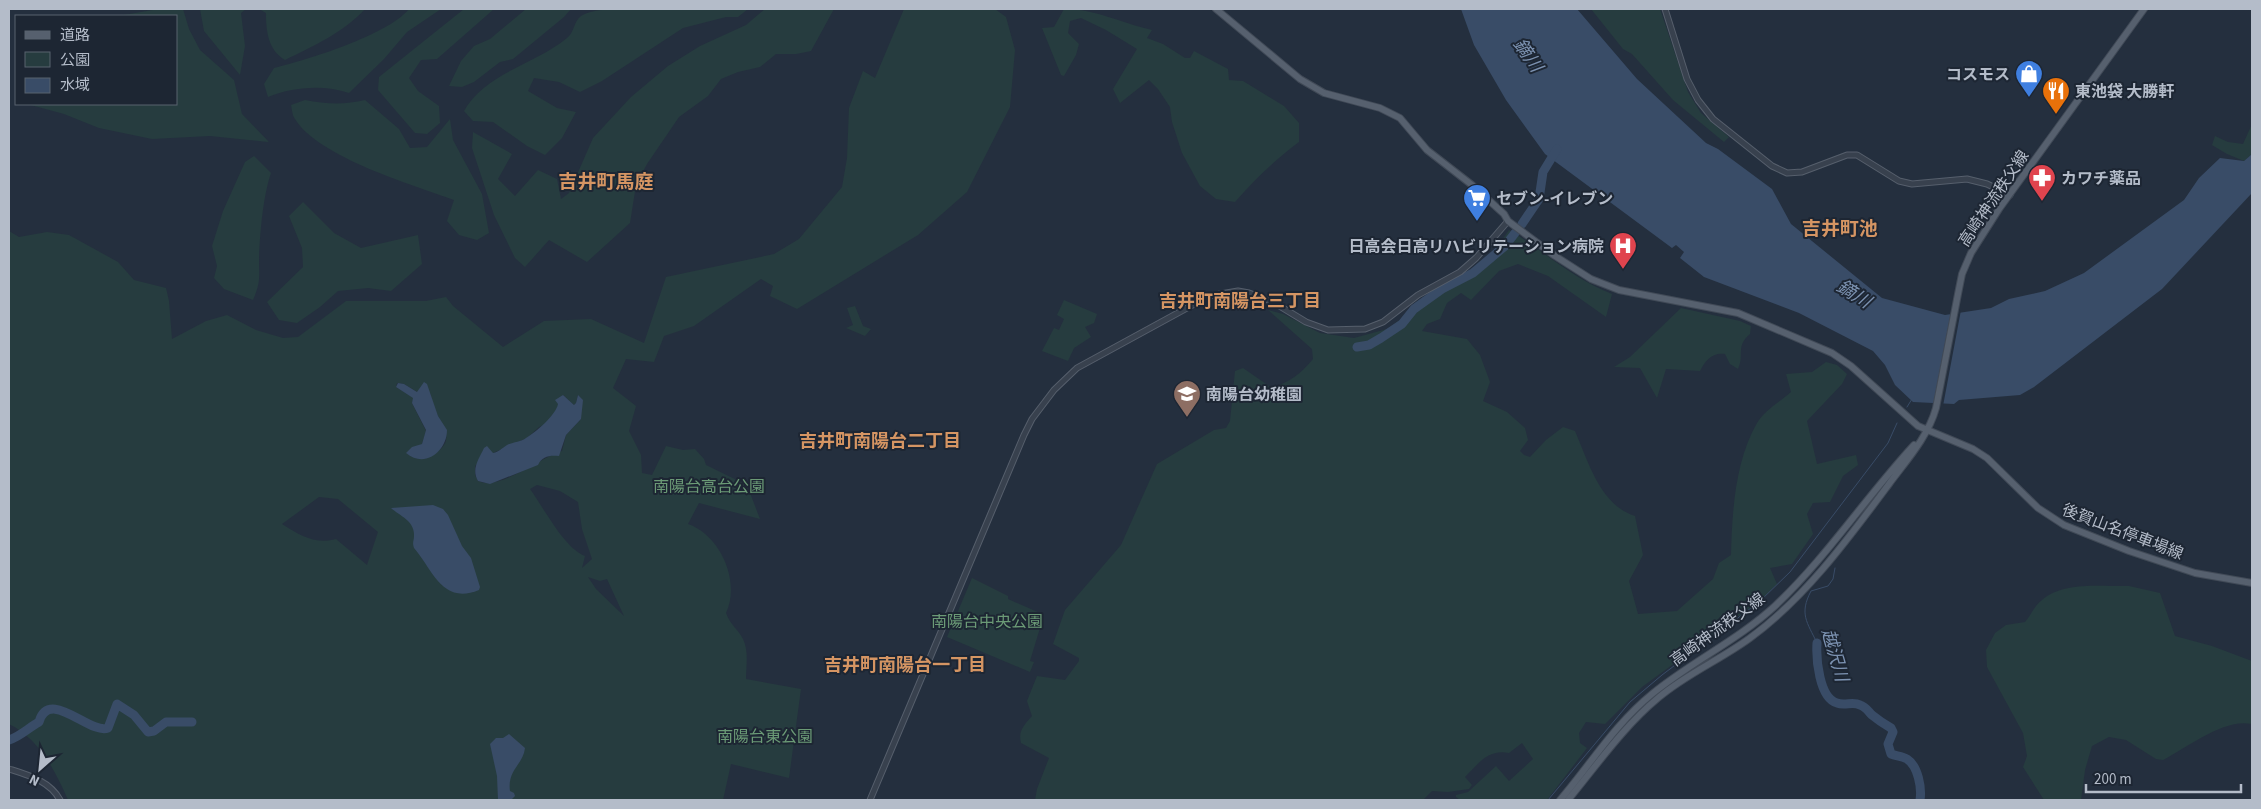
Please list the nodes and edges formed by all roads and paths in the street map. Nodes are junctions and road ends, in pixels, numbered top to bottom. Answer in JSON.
{"nodes":[{"id":1,"x":1216,"y":9,"type":"edge"},
{"id":2,"x":1665,"y":9,"type":"edge"},
{"id":3,"x":2144,"y":9,"type":"edge"},
{"id":4,"x":2010,"y":194,"type":"junction"},
{"id":5,"x":1508,"y":221,"type":"junction"},
{"id":6,"x":1926,"y":431,"type":"junction"},
{"id":7,"x":2252,"y":583,"type":"edge"},
{"id":8,"x":9,"y":769,"type":"edge"},
{"id":9,"x":60,"y":800,"type":"edge"},
{"id":10,"x":870,"y":800,"type":"edge"},
{"id":11,"x":1560,"y":800,"type":"edge"},
{"id":12,"x":1568,"y":800,"type":"edge"}],
"edges":[{"from":1,"to":5,"type":"main road","name":"後賀山名停車場線"},
{"from":2,"to":4,"type":"street"},
{"from":3,"to":4,"type":"main road","name":"高崎神流秩父線"},
{"from":4,"to":6,"type":"main road","name":"高崎神流秩父線"},
{"from":5,"to":6,"type":"main road","name":"後賀山名停車場線"},
{"from":5,"to":10,"type":"street"},
{"from":6,"to":7,"type":"main road","name":"後賀山名停車場線"},
{"from":6,"to":11,"type":"main road","name":"高崎神流秩父線"},
{"from":6,"to":12,"type":"main road","name":"高崎神流秩父線"},
{"from":8,"to":9,"type":"street"}]}
